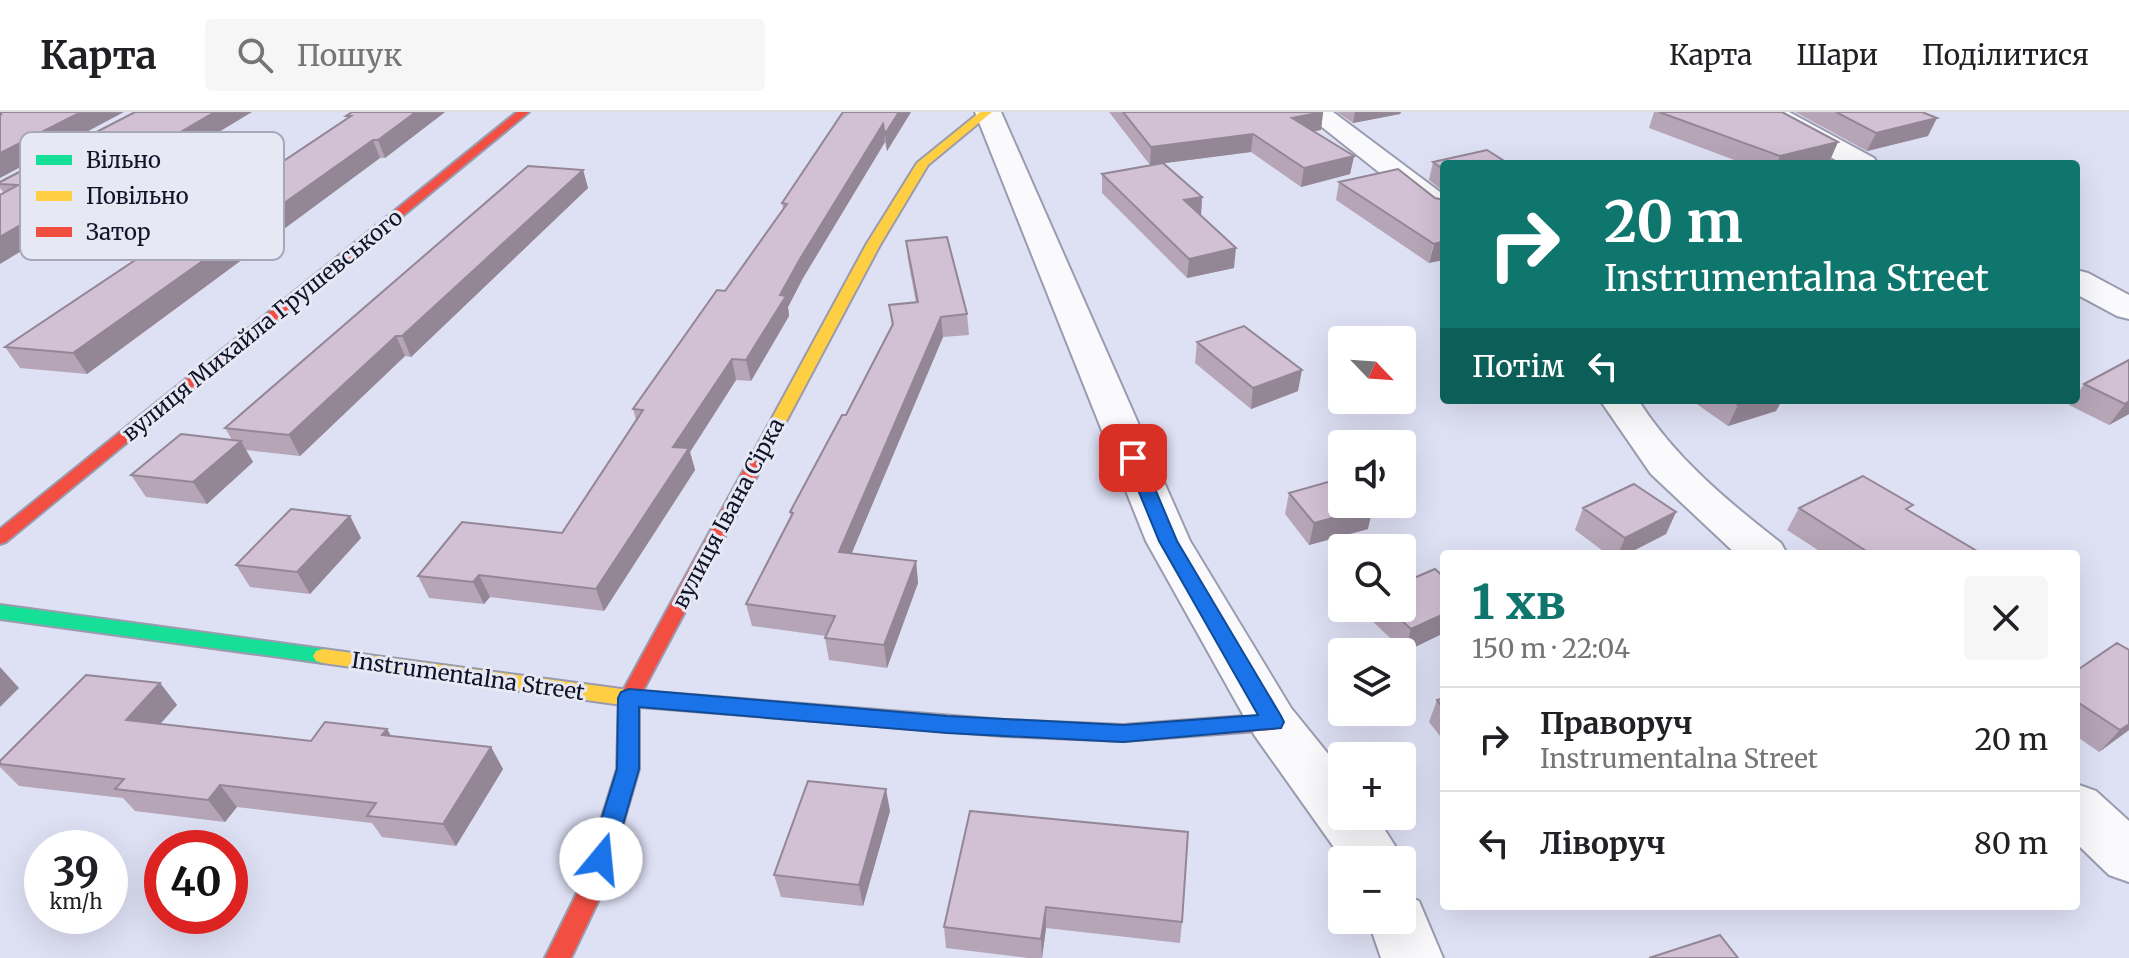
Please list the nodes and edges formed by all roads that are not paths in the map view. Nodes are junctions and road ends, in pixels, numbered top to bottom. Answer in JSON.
{"nodes":[{"id":1,"x":524,"y":112,"type":"edge"},
{"id":2,"x":988,"y":112,"type":"edge"},
{"id":3,"x":1316,"y":112,"type":"edge"},
{"id":4,"x":1769,"y":112,"type":"edge"},
{"id":5,"x":1857,"y":160,"type":"edge"},
{"id":6,"x":1440,"y":206,"type":"edge"},
{"id":7,"x":2080,"y":282,"type":"edge"},
{"id":8,"x":2129,"y":309,"type":"edge"},
{"id":9,"x":1621,"y":404,"type":"edge"},
{"id":10,"x":0,"y":538,"type":"edge"},
{"id":11,"x":1760,"y":550,"type":"edge"},
{"id":12,"x":0,"y":612,"type":"edge"},
{"id":13,"x":629,"y":698,"type":"junction"},
{"id":14,"x":1273,"y":722,"type":"junction"},
{"id":15,"x":1328,"y":794,"type":"edge"},
{"id":16,"x":2080,"y":811,"type":"edge"},
{"id":17,"x":2129,"y":857,"type":"edge"},
{"id":18,"x":1403,"y":934,"type":"edge"},
{"id":19,"x":558,"y":958,"type":"edge"},
{"id":20,"x":1412,"y":958,"type":"edge"}],
"edges":[{"from":1,"to":10,"type":"street","name":"вулиця Михайла Грушевського"},
{"from":2,"to":13,"type":"street","name":"вулиця Івана Сірка"},
{"from":2,"to":14,"type":"street"},
{"from":3,"to":6,"type":"street"},
{"from":4,"to":5,"type":"street"},
{"from":7,"to":8,"type":"street"},
{"from":9,"to":11,"type":"street"},
{"from":12,"to":13,"type":"street","name":"Instrumentalna Street"},
{"from":13,"to":14,"type":"street","name":"Instrumentalna Street"},
{"from":13,"to":19,"type":"street","name":"вулиця Івана Сірка"},
{"from":14,"to":15,"type":"street"},
{"from":16,"to":17,"type":"street"},
{"from":18,"to":20,"type":"street"}]}
